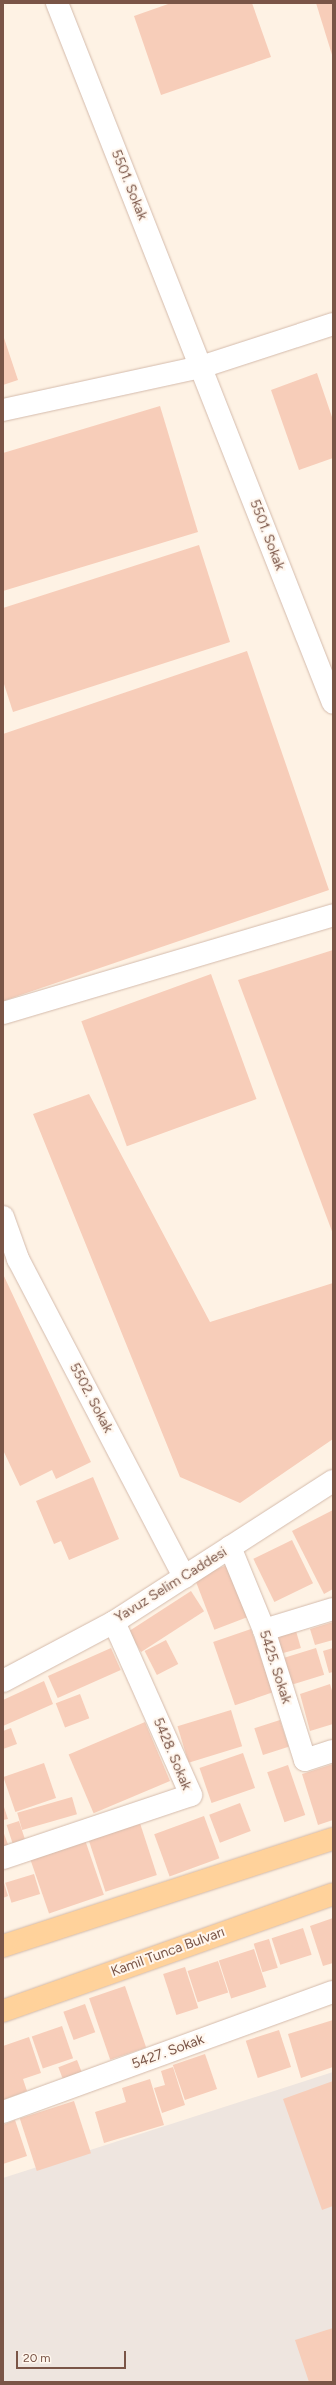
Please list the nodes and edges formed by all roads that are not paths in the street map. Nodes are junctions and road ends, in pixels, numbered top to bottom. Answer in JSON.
{"nodes":[{"id":1,"x":57,"y":3,"type":"edge"},
{"id":2,"x":333,"y":324,"type":"edge"},
{"id":3,"x":201,"y":367,"type":"junction"},
{"id":4,"x":3,"y":410,"type":"edge"},
{"id":5,"x":333,"y":703,"type":"edge"},
{"id":6,"x":333,"y":915,"type":"edge"},
{"id":7,"x":3,"y":1014,"type":"edge"},
{"id":8,"x":3,"y":1217,"type":"edge"},
{"id":9,"x":333,"y":1480,"type":"edge"},
{"id":10,"x":230,"y":1547,"type":"junction"},
{"id":11,"x":184,"y":1577,"type":"junction"},
{"id":12,"x":333,"y":1609,"type":"edge"},
{"id":13,"x":114,"y":1622,"type":"junction"},
{"id":14,"x":264,"y":1630,"type":"junction"},
{"id":15,"x":3,"y":1680,"type":"edge"},
{"id":16,"x":333,"y":1750,"type":"edge"},
{"id":17,"x":333,"y":1839,"type":"edge"},
{"id":18,"x":3,"y":1858,"type":"edge"},
{"id":19,"x":333,"y":1894,"type":"edge"},
{"id":20,"x":3,"y":1946,"type":"edge"},
{"id":21,"x":333,"y":1992,"type":"edge"},
{"id":22,"x":3,"y":2011,"type":"edge"},
{"id":23,"x":3,"y":2112,"type":"edge"}],
"edges":[{"from":1,"to":3,"type":"street","name":"5501. Sokak"},
{"from":2,"to":3,"type":"street"},
{"from":3,"to":4,"type":"street"},
{"from":3,"to":5,"type":"street","name":"5501. Sokak"},
{"from":6,"to":7,"type":"street"},
{"from":8,"to":11,"type":"street","name":"5502. Sokak"},
{"from":9,"to":10,"type":"street","name":"Yavuz Selim Caddesi"},
{"from":10,"to":11,"type":"street","name":"Yavuz Selim Caddesi"},
{"from":10,"to":14,"type":"street","name":"5425. Sokak"},
{"from":11,"to":13,"type":"street","name":"Yavuz Selim Caddesi"},
{"from":12,"to":14,"type":"street"},
{"from":13,"to":15,"type":"street","name":"Yavuz Selim Caddesi"},
{"from":13,"to":18,"type":"street","name":"5428. Sokak"},
{"from":14,"to":16,"type":"street","name":"5425. Sokak"},
{"from":17,"to":20,"type":"main road"},
{"from":19,"to":22,"type":"main road","name":"Kamil Tunca Bulvarı"},
{"from":21,"to":23,"type":"street","name":"5427. Sokak"}]}
